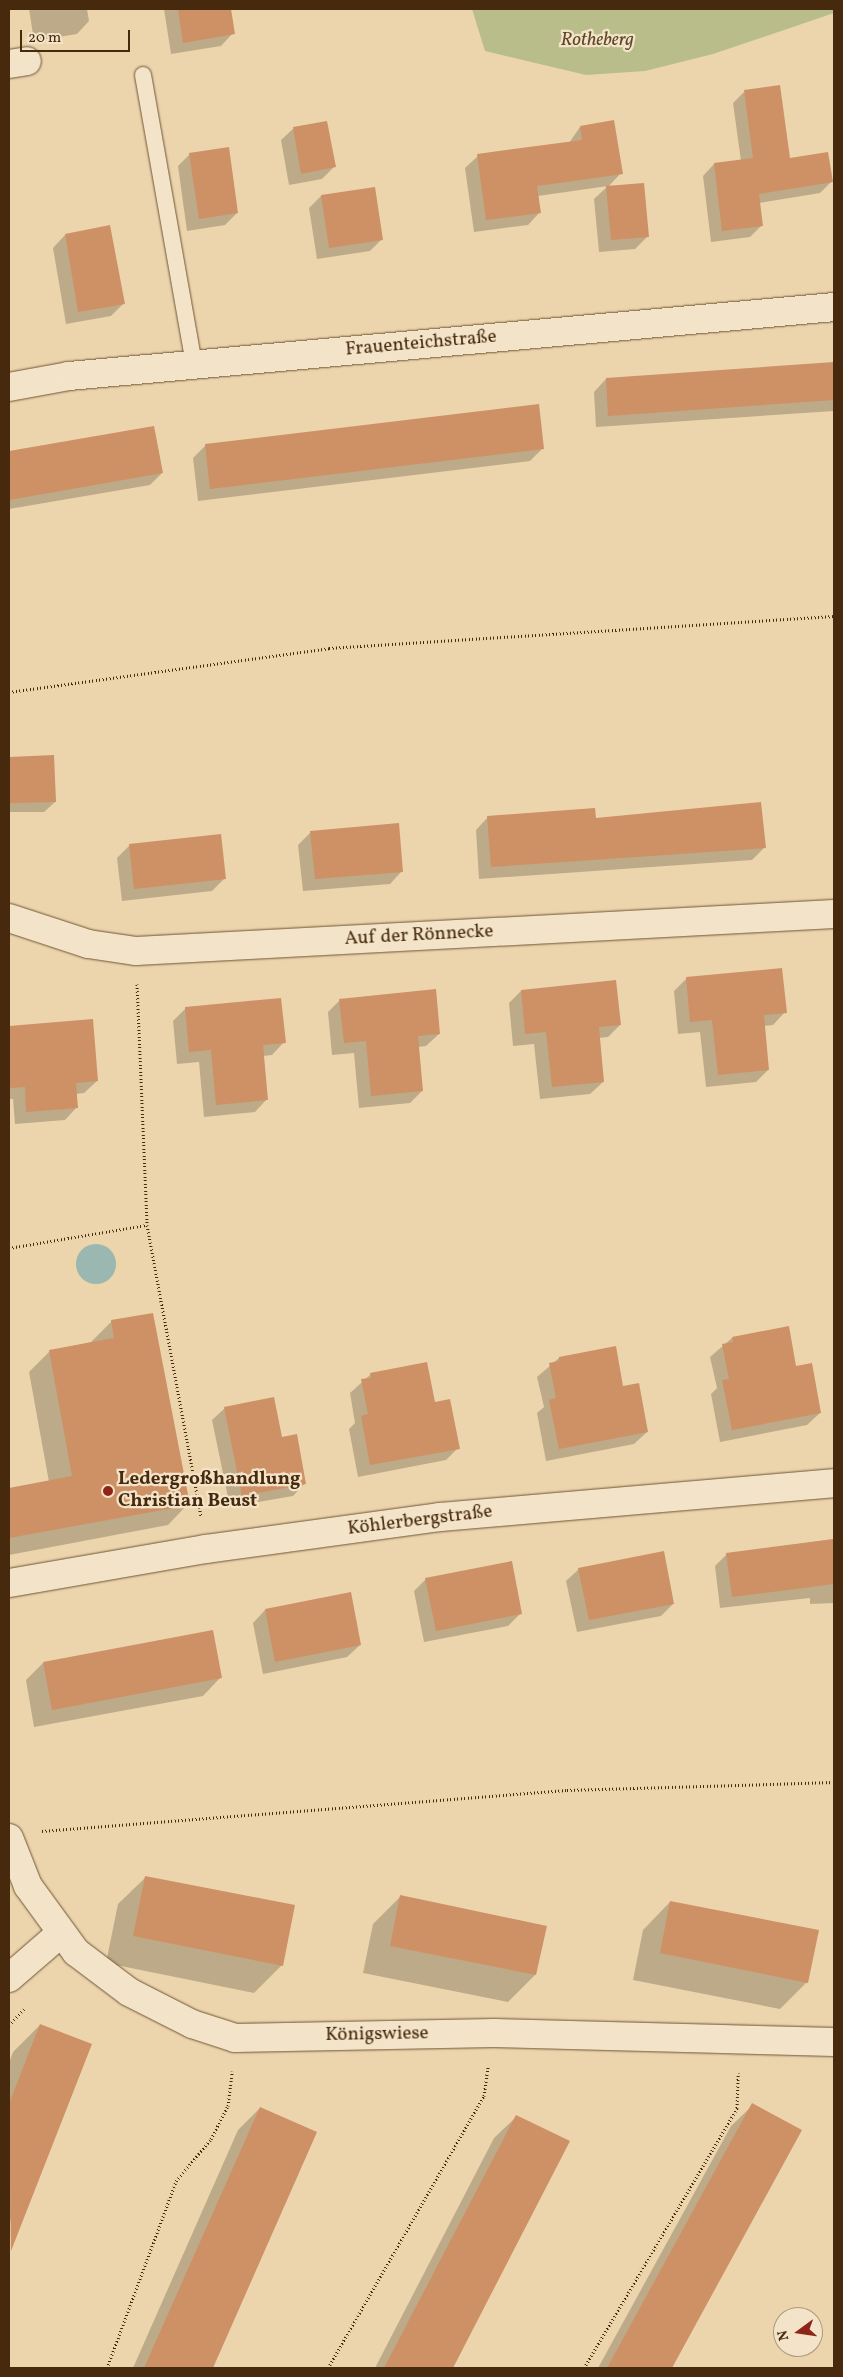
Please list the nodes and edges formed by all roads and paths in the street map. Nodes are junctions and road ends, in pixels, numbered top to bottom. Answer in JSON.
{"nodes":[{"id":1,"x":143,"y":75,"type":"dead end"},
{"id":2,"x":834,"y":307,"type":"edge"},
{"id":3,"x":194,"y":364,"type":"junction"},
{"id":4,"x":9,"y":386,"type":"edge"},
{"id":5,"x":834,"y":616,"type":"edge"},
{"id":6,"x":9,"y":692,"type":"edge"},
{"id":7,"x":834,"y":914,"type":"edge"},
{"id":8,"x":9,"y":918,"type":"edge"},
{"id":9,"x":136,"y":951,"type":"junction"},
{"id":10,"x":147,"y":1225,"type":"junction"},
{"id":11,"x":9,"y":1248,"type":"edge"},
{"id":12,"x":834,"y":1483,"type":"edge"},
{"id":13,"x":206,"y":1549,"type":"junction"},
{"id":14,"x":9,"y":1583,"type":"edge"},
{"id":15,"x":834,"y":1782,"type":"edge"},
{"id":16,"x":39,"y":1832,"type":"dead end"},
{"id":17,"x":9,"y":1838,"type":"edge"},
{"id":18,"x":60,"y":1934,"type":"junction"},
{"id":19,"x":9,"y":1978,"type":"edge"},
{"id":20,"x":494,"y":2033,"type":"junction"},
{"id":21,"x":235,"y":2038,"type":"junction"},
{"id":22,"x":738,"y":2040,"type":"junction"},
{"id":23,"x":834,"y":2042,"type":"edge"},
{"id":24,"x":107,"y":2368,"type":"edge"},
{"id":25,"x":328,"y":2368,"type":"edge"},
{"id":26,"x":584,"y":2368,"type":"edge"}],
"edges":[{"from":1,"to":3,"type":"lane"},
{"from":2,"to":3,"type":"street","name":"Frauenteichstraße"},
{"from":3,"to":4,"type":"street","name":"Frauenteichstraße"},
{"from":5,"to":6,"type":"path"},
{"from":7,"to":9,"type":"street","name":"Auf der Rönnecke"},
{"from":8,"to":9,"type":"street","name":"Auf der Rönnecke"},
{"from":9,"to":10,"type":"path"},
{"from":10,"to":11,"type":"path"},
{"from":10,"to":13,"type":"path"},
{"from":12,"to":13,"type":"street","name":"Köhlerbergstraße"},
{"from":13,"to":14,"type":"street","name":"Köhlerbergstraße"},
{"from":15,"to":16,"type":"path"},
{"from":17,"to":18,"type":"street","name":"Königswiese"},
{"from":18,"to":19,"type":"street"},
{"from":18,"to":21,"type":"street","name":"Königswiese"},
{"from":20,"to":21,"type":"street","name":"Königswiese"},
{"from":20,"to":22,"type":"street","name":"Königswiese"},
{"from":20,"to":25,"type":"path"},
{"from":21,"to":24,"type":"path"},
{"from":22,"to":23,"type":"street","name":"Königswiese"},
{"from":22,"to":26,"type":"path"}]}
